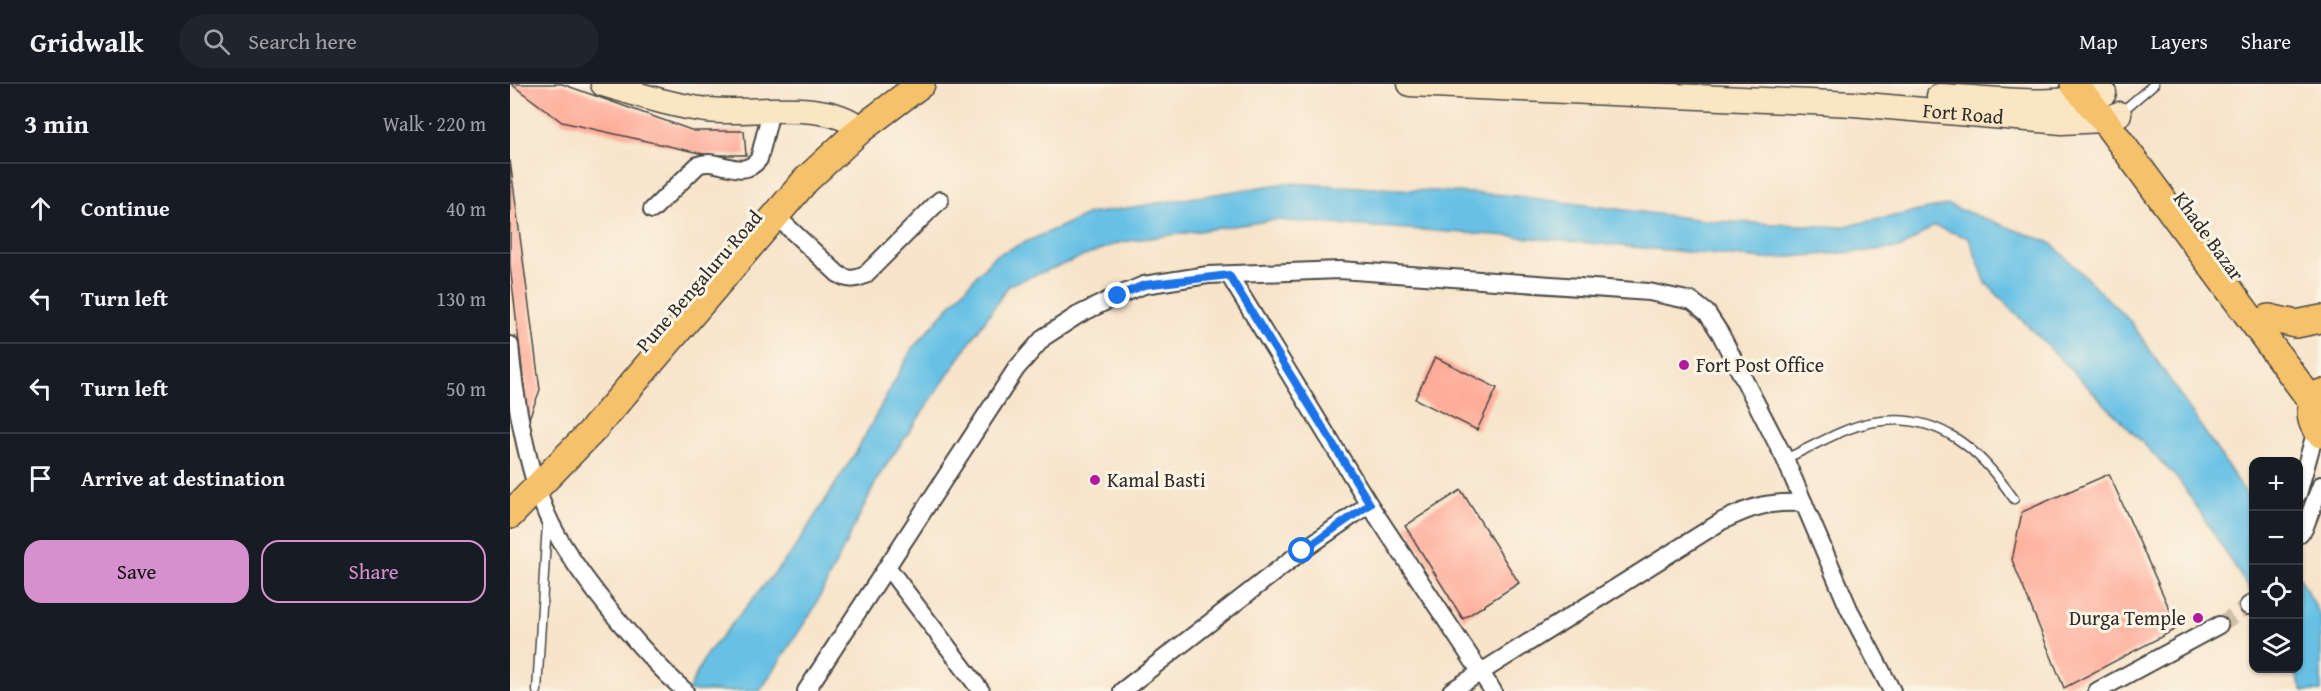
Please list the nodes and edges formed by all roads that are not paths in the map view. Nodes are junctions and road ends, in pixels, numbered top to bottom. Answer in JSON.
{"nodes":[{"id":1,"x":603,"y":84,"type":"edge"},
{"id":2,"x":921,"y":84,"type":"edge"},
{"id":3,"x":1410,"y":84,"type":"edge"},
{"id":4,"x":2154,"y":84,"type":"edge"},
{"id":5,"x":895,"y":86,"type":"edge"},
{"id":6,"x":1675,"y":87,"type":"edge"},
{"id":7,"x":2099,"y":97,"type":"edge"},
{"id":8,"x":771,"y":111,"type":"junction"},
{"id":9,"x":855,"y":124,"type":"junction"},
{"id":10,"x":940,"y":200,"type":"dead end"},
{"id":11,"x":652,"y":210,"type":"dead end"},
{"id":12,"x":776,"y":216,"type":"junction"},
{"id":13,"x":1229,"y":275,"type":"junction"},
{"id":14,"x":2269,"y":318,"type":"junction"},
{"id":15,"x":2321,"y":319,"type":"edge"},
{"id":16,"x":510,"y":345,"type":"edge"},
{"id":17,"x":2318,"y":395,"type":"edge"},
{"id":18,"x":2319,"y":432,"type":"edge"},
{"id":19,"x":1785,"y":459,"type":"junction"},
{"id":20,"x":2303,"y":479,"type":"edge"},
{"id":21,"x":534,"y":481,"type":"junction"},
{"id":22,"x":2321,"y":485,"type":"edge"},
{"id":23,"x":510,"y":492,"type":"edge"},
{"id":24,"x":2014,"y":499,"type":"dead end"},
{"id":25,"x":1804,"y":503,"type":"junction"},
{"id":26,"x":1370,"y":504,"type":"junction"},
{"id":27,"x":510,"y":514,"type":"edge"},
{"id":28,"x":548,"y":517,"type":"junction"},
{"id":29,"x":2303,"y":530,"type":"edge"},
{"id":30,"x":888,"y":568,"type":"junction"},
{"id":31,"x":2219,"y":625,"type":"tunnel mouth"},
{"id":32,"x":1482,"y":671,"type":"junction"},
{"id":33,"x":537,"y":691,"type":"edge"},
{"id":34,"x":685,"y":691,"type":"edge"},
{"id":35,"x":806,"y":691,"type":"edge"},
{"id":36,"x":981,"y":691,"type":"edge"},
{"id":37,"x":1122,"y":691,"type":"edge"},
{"id":38,"x":1451,"y":691,"type":"edge"},
{"id":39,"x":1493,"y":691,"type":"edge"},
{"id":40,"x":1892,"y":691,"type":"edge"},
{"id":41,"x":2097,"y":691,"type":"edge"}],
"edges":[{"from":1,"to":8,"type":"main road"},
{"from":2,"to":9,"type":"main road"},
{"from":3,"to":6,"type":"main road","name":"Fort Road"},
{"from":4,"to":7,"type":"lane"},
{"from":5,"to":9,"type":"main road","name":"Pune Bengaluru Road"},
{"from":6,"to":7,"type":"main road","name":"Fort Road"},
{"from":7,"to":14,"type":"main road","name":"Khade Bazar"},
{"from":7,"to":17,"type":"main road"},
{"from":8,"to":9,"type":"main road"},
{"from":8,"to":11,"type":"street"},
{"from":9,"to":12,"type":"main road"},
{"from":9,"to":21,"type":"main road","name":"Pune Bengaluru Road"},
{"from":10,"to":12,"type":"street"},
{"from":12,"to":21,"type":"main road"},
{"from":13,"to":19,"type":"street"},
{"from":13,"to":26,"type":"street"},
{"from":13,"to":30,"type":"street"},
{"from":14,"to":15,"type":"main road"},
{"from":14,"to":17,"type":"main road","name":"Khade Bazar"},
{"from":16,"to":21,"type":"street"},
{"from":17,"to":18,"type":"main road"},
{"from":18,"to":20,"type":"street"},
{"from":19,"to":24,"type":"lane"},
{"from":19,"to":25,"type":"street"},
{"from":21,"to":23,"type":"main road","name":"Pune Bengaluru Road"},
{"from":21,"to":27,"type":"main road"},
{"from":21,"to":28,"type":"street"},
{"from":22,"to":29,"type":"street"},
{"from":25,"to":32,"type":"street"},
{"from":25,"to":40,"type":"street"},
{"from":26,"to":32,"type":"street"},
{"from":26,"to":37,"type":"street"},
{"from":28,"to":33,"type":"lane"},
{"from":28,"to":34,"type":"street"},
{"from":30,"to":35,"type":"street"},
{"from":30,"to":36,"type":"street"},
{"from":31,"to":41,"type":"street"},
{"from":32,"to":38,"type":"street"},
{"from":32,"to":39,"type":"street"}]}
